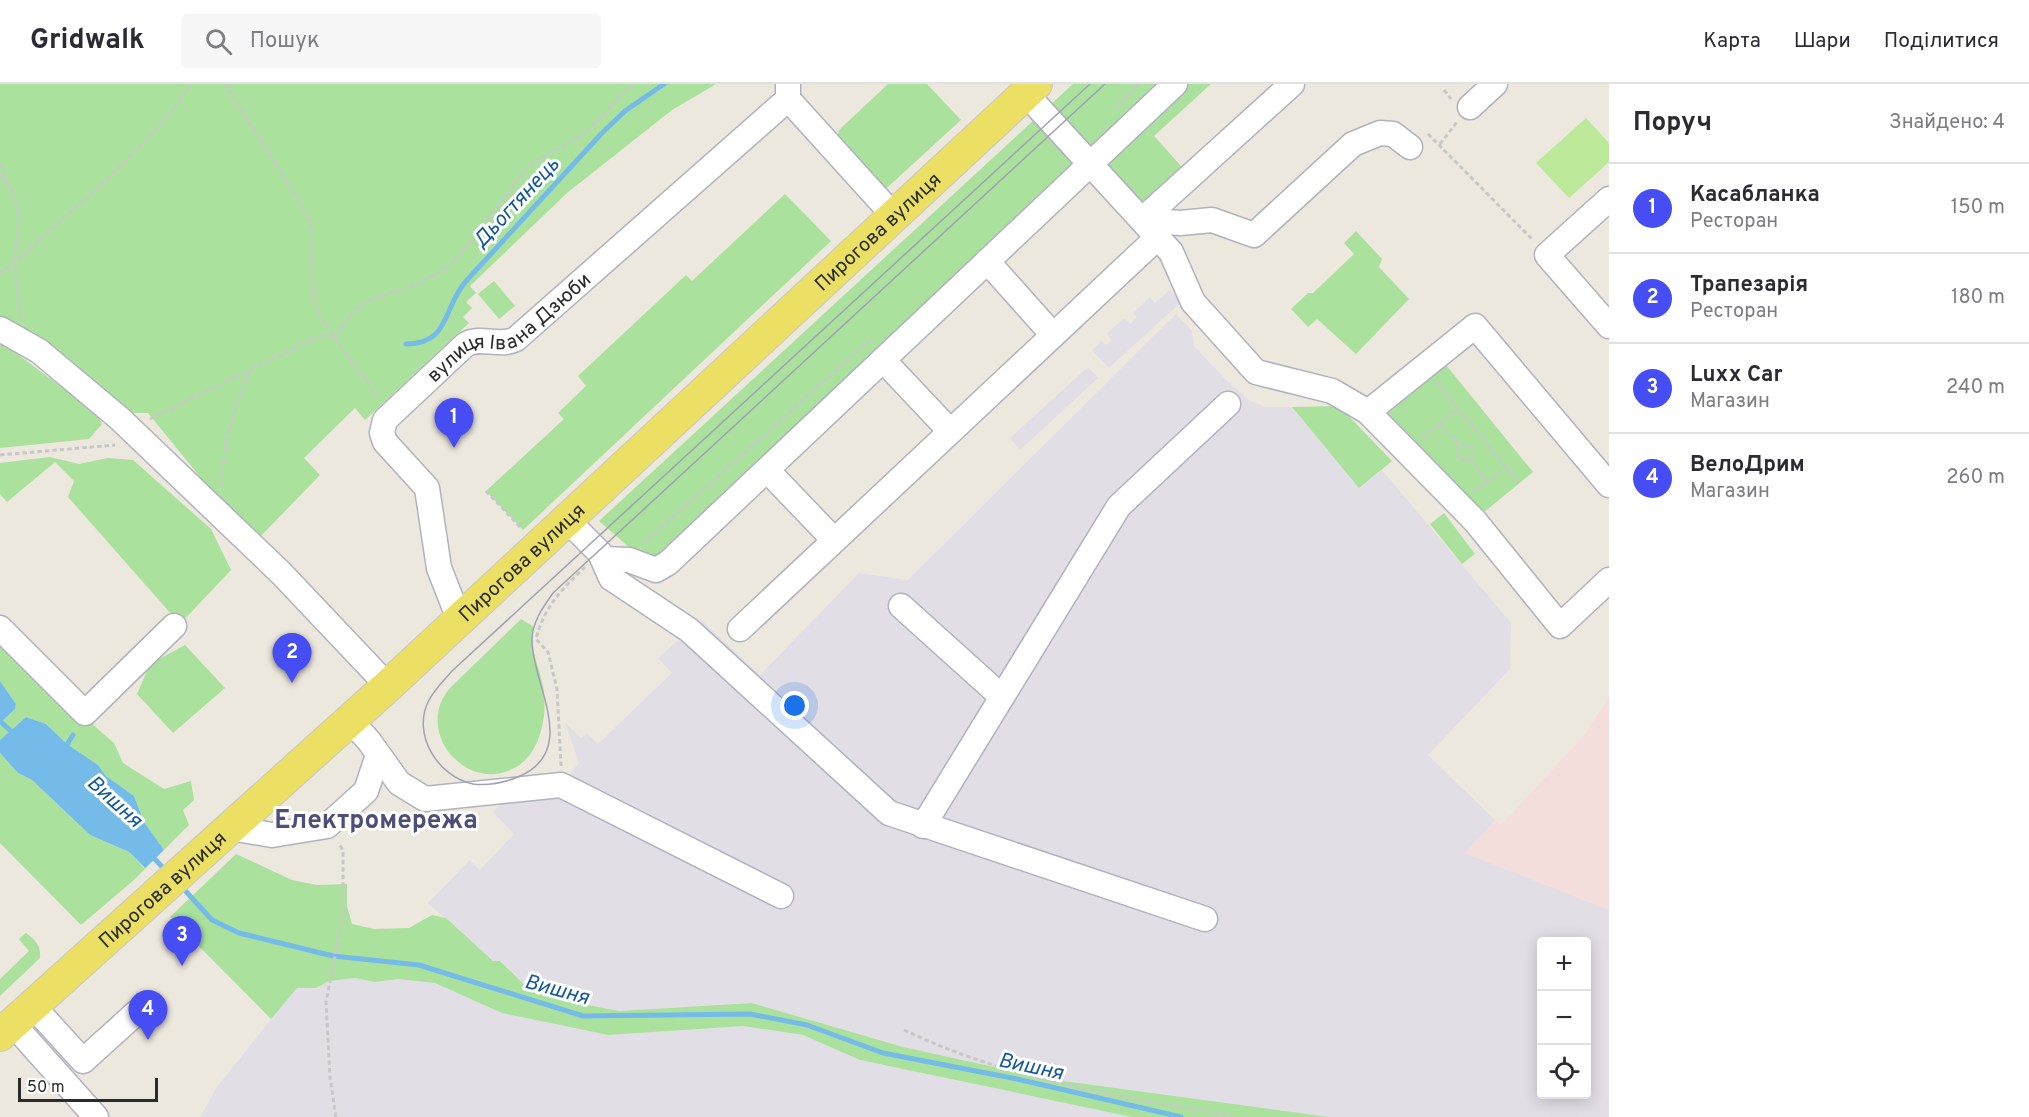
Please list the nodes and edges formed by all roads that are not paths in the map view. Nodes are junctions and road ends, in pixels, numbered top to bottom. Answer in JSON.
{"nodes":[{"id":1,"x":1175,"y":84,"type":"edge"},
{"id":2,"x":1292,"y":84,"type":"edge"},
{"id":3,"x":1495,"y":84,"type":"edge"},
{"id":4,"x":1031,"y":89,"type":"edge"},
{"id":5,"x":788,"y":92,"type":"edge"},
{"id":6,"x":1470,"y":107,"type":"road end"},
{"id":7,"x":1407,"y":144,"type":"road end"},
{"id":8,"x":1089,"y":165,"type":"junction"},
{"id":9,"x":1609,"y":198,"type":"edge"},
{"id":10,"x":894,"y":216,"type":"junction"},
{"id":11,"x":1142,"y":220,"type":"junction"},
{"id":12,"x":1158,"y":237,"type":"junction"},
{"id":13,"x":987,"y":261,"type":"junction"},
{"id":14,"x":11,"y":324,"type":"edge"},
{"id":15,"x":1609,"y":326,"type":"edge"},
{"id":16,"x":1053,"y":335,"type":"junction"},
{"id":17,"x":883,"y":360,"type":"junction"},
{"id":18,"x":1228,"y":405,"type":"dead end"},
{"id":19,"x":1368,"y":412,"type":"junction"},
{"id":20,"x":950,"y":431,"type":"junction"},
{"id":21,"x":767,"y":470,"type":"junction"},
{"id":22,"x":1609,"y":485,"type":"edge"},
{"id":23,"x":567,"y":520,"type":"junction"},
{"id":24,"x":833,"y":540,"type":"junction"},
{"id":25,"x":602,"y":556,"type":"junction"},
{"id":26,"x":1609,"y":580,"type":"edge"},
{"id":27,"x":901,"y":606,"type":"dead end"},
{"id":28,"x":459,"y":619,"type":"junction"},
{"id":29,"x":174,"y":626,"type":"dead end"},
{"id":30,"x":0,"y":628,"type":"edge"},
{"id":31,"x":740,"y":629,"type":"dead end"},
{"id":32,"x":388,"y":686,"type":"junction"},
{"id":33,"x":1002,"y":697,"type":"junction"},
{"id":34,"x":350,"y":720,"type":"junction"},
{"id":35,"x":378,"y":755,"type":"junction"},
{"id":36,"x":924,"y":826,"type":"junction"},
{"id":37,"x":226,"y":833,"type":"junction"},
{"id":38,"x":781,"y":896,"type":"dead end"},
{"id":39,"x":1205,"y":919,"type":"dead end"},
{"id":40,"x":136,"y":1013,"type":"dead end"},
{"id":41,"x":15,"y":1021,"type":"edge"},
{"id":42,"x":96,"y":1117,"type":"edge"}],
"edges":[{"from":1,"to":8,"type":"street"},
{"from":2,"to":11,"type":"street"},
{"from":3,"to":6,"type":"street"},
{"from":4,"to":8,"type":"street"},
{"from":4,"to":10,"type":"main road","name":"Пирогова вулиця"},
{"from":5,"to":10,"type":"street"},
{"from":5,"to":28,"type":"street","name":"вулиця Івана Дзюби"},
{"from":7,"to":11,"type":"street"},
{"from":8,"to":11,"type":"street"},
{"from":8,"to":13,"type":"street"},
{"from":9,"to":15,"type":"street"},
{"from":10,"to":23,"type":"main road","name":"Пирогова вулиця"},
{"from":11,"to":12,"type":"street"},
{"from":12,"to":16,"type":"street"},
{"from":12,"to":19,"type":"street"},
{"from":13,"to":16,"type":"street"},
{"from":13,"to":17,"type":"street"},
{"from":14,"to":32,"type":"street"},
{"from":16,"to":20,"type":"street"},
{"from":17,"to":20,"type":"street"},
{"from":17,"to":21,"type":"street"},
{"from":18,"to":33,"type":"street"},
{"from":19,"to":22,"type":"street"},
{"from":19,"to":26,"type":"street"},
{"from":20,"to":24,"type":"street"},
{"from":21,"to":24,"type":"street"},
{"from":21,"to":25,"type":"street"},
{"from":23,"to":25,"type":"street"},
{"from":23,"to":28,"type":"main road","name":"Пирогова вулиця"},
{"from":24,"to":31,"type":"street"},
{"from":25,"to":36,"type":"street"},
{"from":27,"to":33,"type":"street"},
{"from":28,"to":32,"type":"main road","name":"Пирогова вулиця"},
{"from":29,"to":30,"type":"street"},
{"from":32,"to":34,"type":"main road","name":"Пирогова вулиця"},
{"from":33,"to":36,"type":"street"},
{"from":34,"to":35,"type":"street"},
{"from":34,"to":37,"type":"main road","name":"Пирогова вулиця"},
{"from":35,"to":37,"type":"street"},
{"from":35,"to":38,"type":"street"},
{"from":36,"to":39,"type":"street"},
{"from":37,"to":41,"type":"main road","name":"Пирогова вулиця"},
{"from":40,"to":41,"type":"street"},
{"from":41,"to":42,"type":"street"}]}
